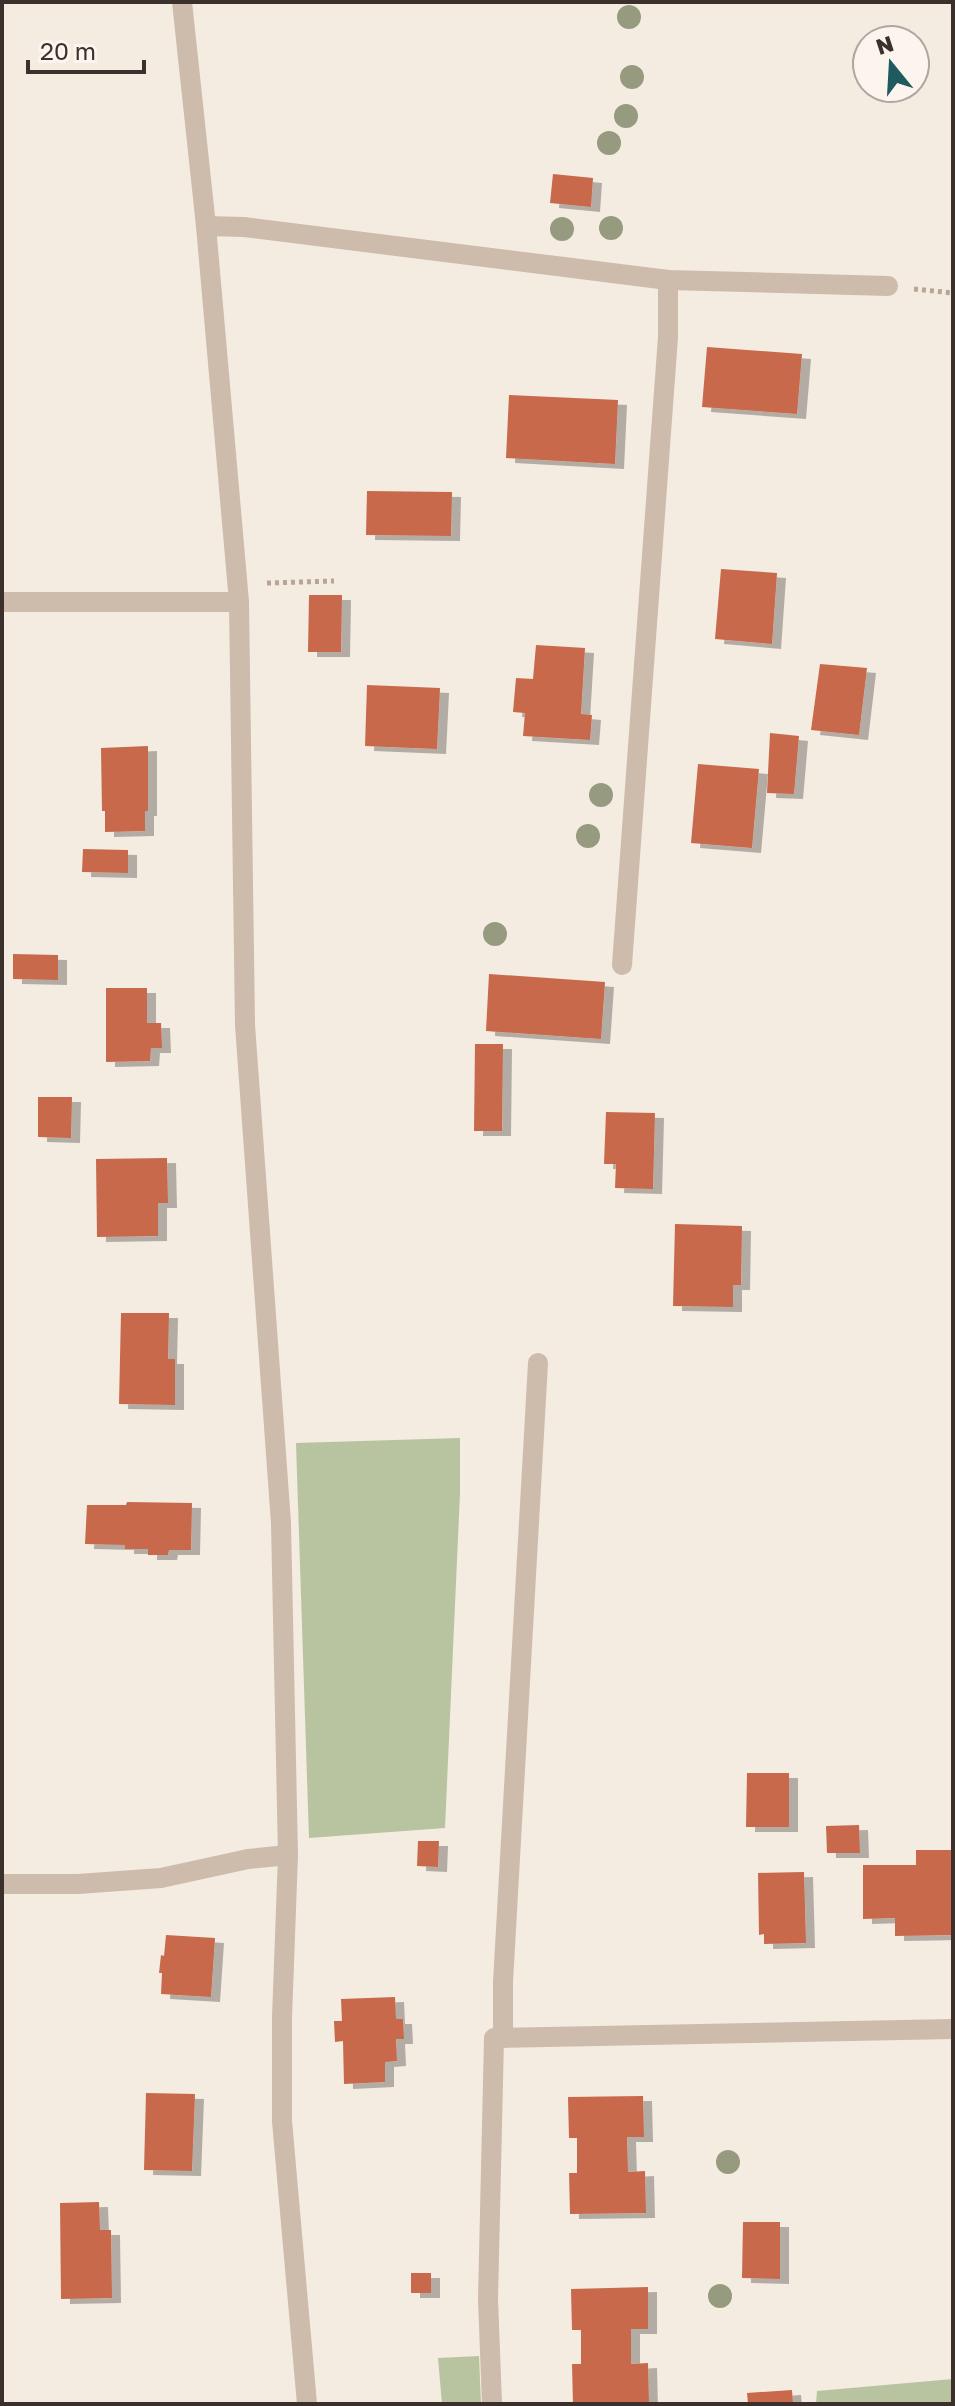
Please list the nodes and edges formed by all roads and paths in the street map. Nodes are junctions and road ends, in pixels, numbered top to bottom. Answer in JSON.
{"nodes":[{"id":1,"x":182,"y":2,"type":"edge"},
{"id":2,"x":206,"y":226,"type":"junction"},
{"id":3,"x":668,"y":280,"type":"junction"},
{"id":4,"x":888,"y":286,"type":"joint"},
{"id":5,"x":953,"y":293,"type":"edge"},
{"id":6,"x":334,"y":581,"type":"dead end"},
{"id":7,"x":238,"y":593,"type":"junction"},
{"id":8,"x":2,"y":602,"type":"edge"},
{"id":9,"x":622,"y":965,"type":"dead end"},
{"id":10,"x":538,"y":1363,"type":"dead end"},
{"id":11,"x":288,"y":1855,"type":"junction"},
{"id":12,"x":2,"y":1884,"type":"edge"},
{"id":13,"x":953,"y":2029,"type":"edge"},
{"id":14,"x":503,"y":2038,"type":"junction"},
{"id":15,"x":307,"y":2404,"type":"edge"},
{"id":16,"x":492,"y":2404,"type":"edge"}],
"edges":[{"from":1,"to":2,"type":"street"},
{"from":2,"to":3,"type":"street"},
{"from":2,"to":7,"type":"street"},
{"from":3,"to":4,"type":"street"},
{"from":3,"to":9,"type":"street"},
{"from":4,"to":5,"type":"path"},
{"from":6,"to":7,"type":"path"},
{"from":7,"to":8,"type":"street"},
{"from":7,"to":11,"type":"street"},
{"from":10,"to":14,"type":"street"},
{"from":11,"to":12,"type":"street"},
{"from":11,"to":15,"type":"street"},
{"from":13,"to":14,"type":"street"},
{"from":14,"to":16,"type":"street"}]}
